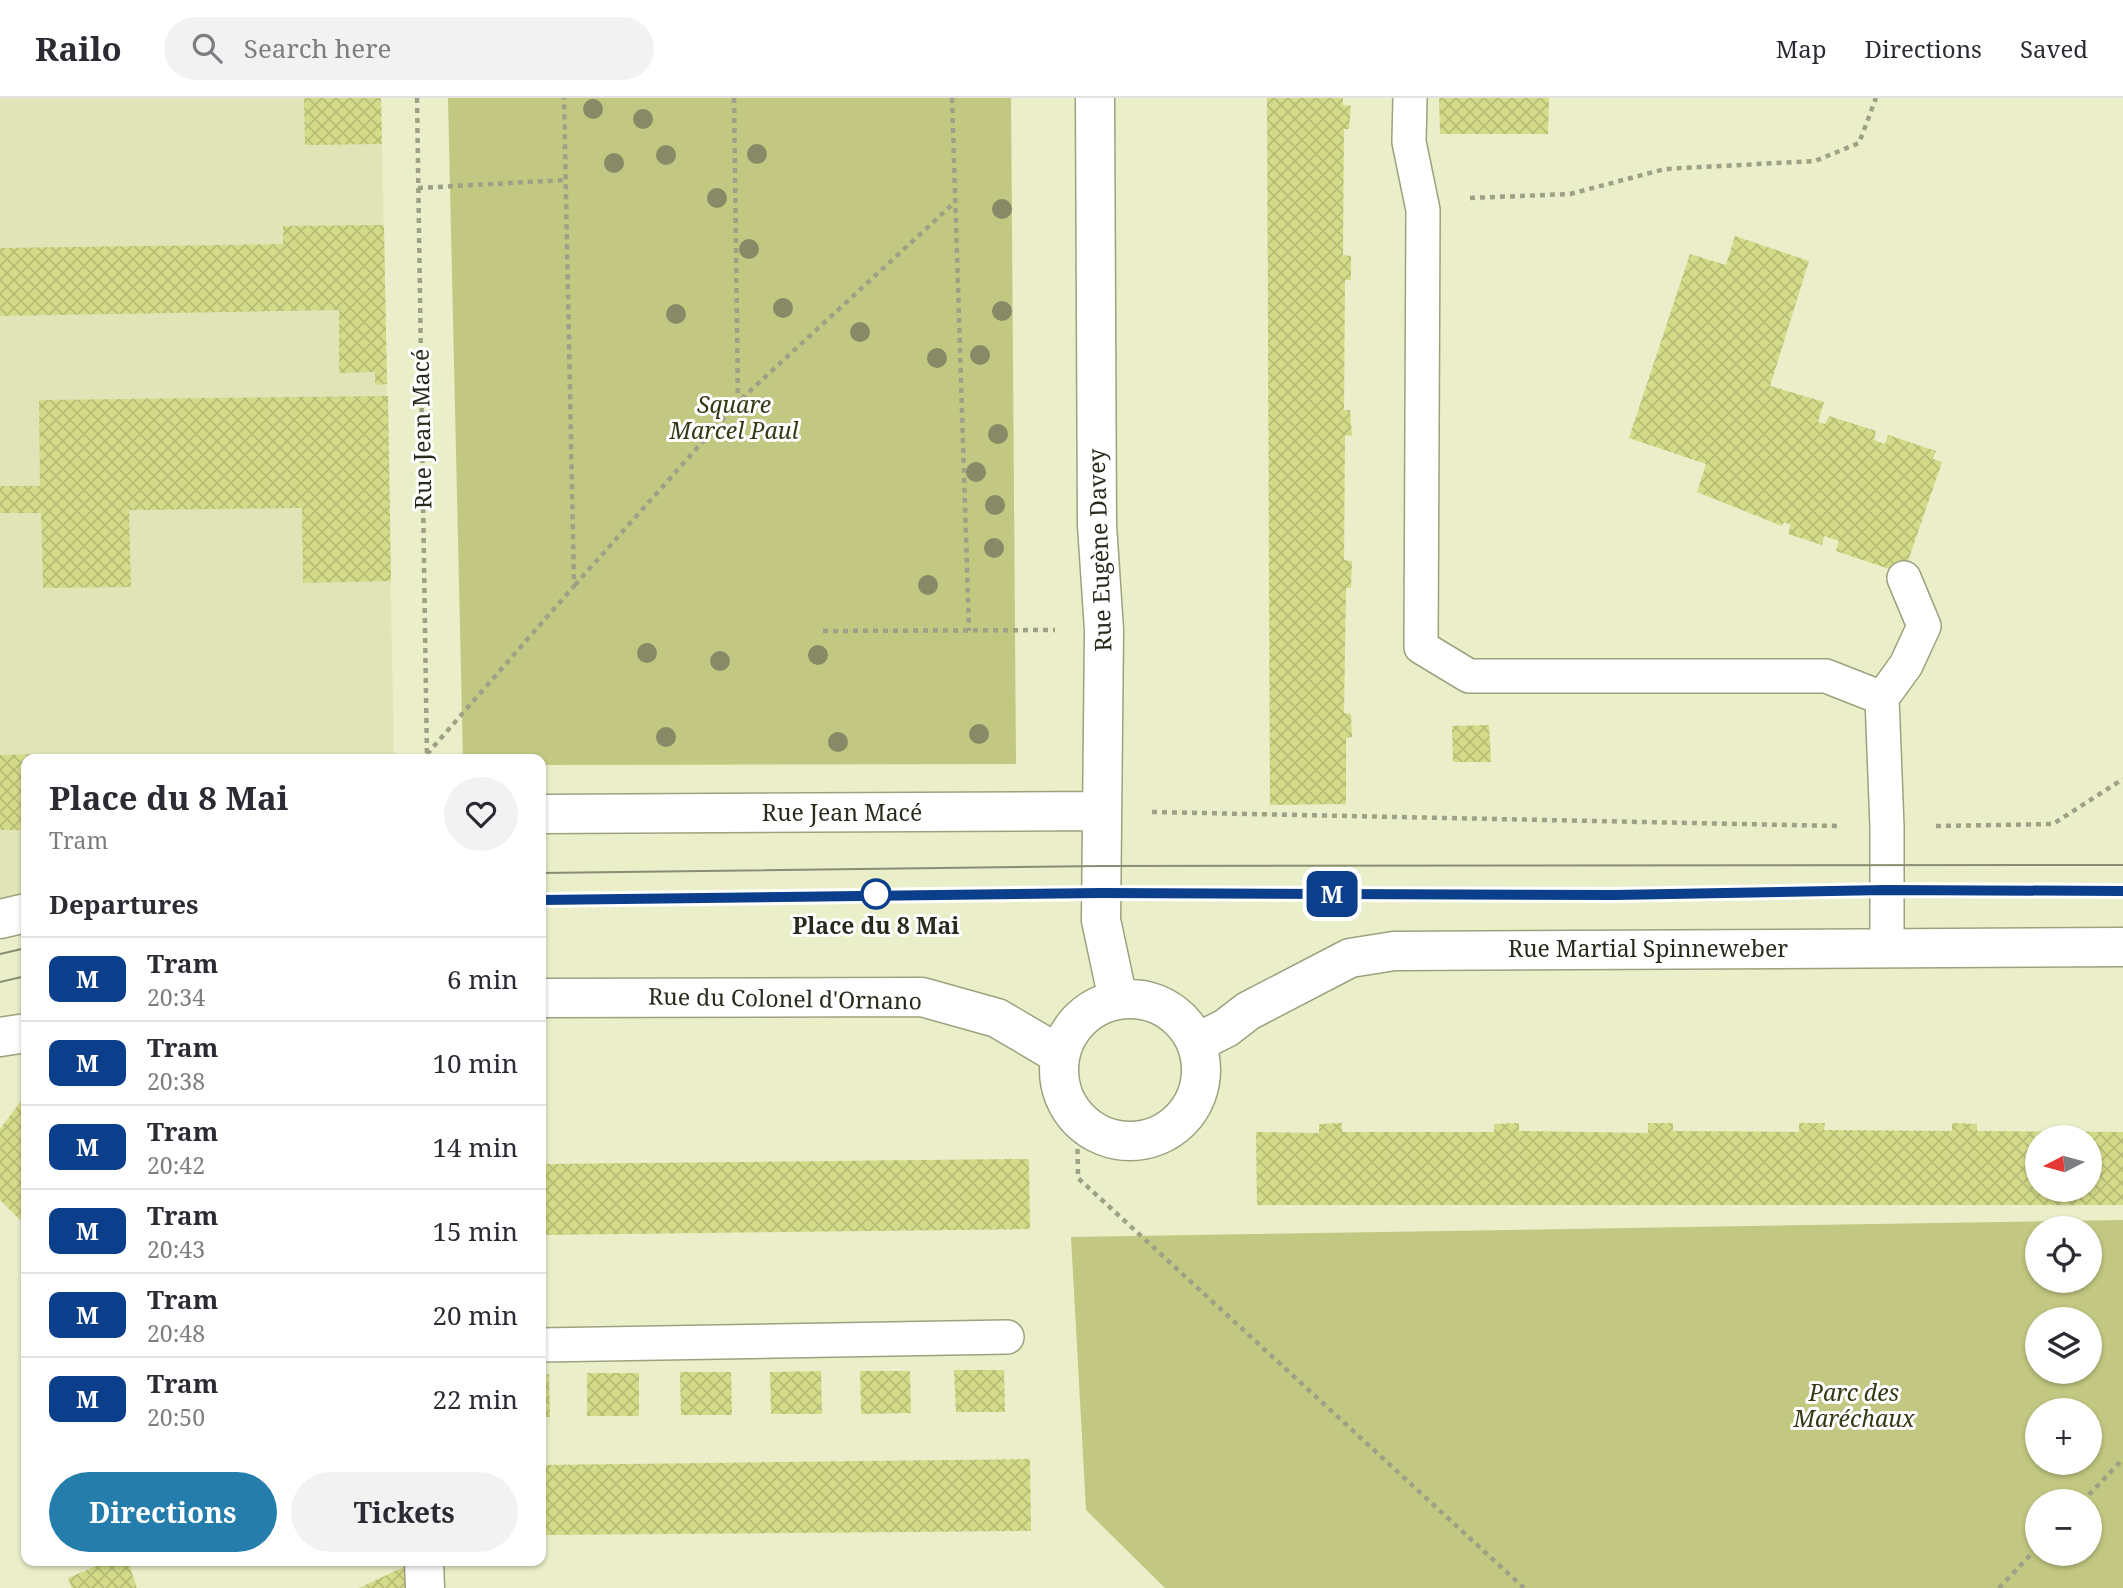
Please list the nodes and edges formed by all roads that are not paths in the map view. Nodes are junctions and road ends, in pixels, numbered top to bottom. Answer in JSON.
{"nodes":[{"id":1,"x":1095,"y":98,"type":"edge"},
{"id":2,"x":1410,"y":98,"type":"edge"},
{"id":3,"x":1904,"y":578,"type":"dead end"},
{"id":4,"x":1882,"y":698,"type":"junction"},
{"id":5,"x":1102,"y":811,"type":"junction"},
{"id":6,"x":546,"y":814,"type":"edge"},
{"id":7,"x":21,"y":914,"type":"edge"},
{"id":8,"x":0,"y":919,"type":"edge"},
{"id":9,"x":1887,"y":947,"type":"junction"},
{"id":10,"x":2123,"y":947,"type":"edge"},
{"id":11,"x":546,"y":998,"type":"edge"},
{"id":12,"x":1118,"y":1000,"type":"junction"},
{"id":13,"x":21,"y":1034,"type":"edge"},
{"id":14,"x":0,"y":1037,"type":"edge"},
{"id":15,"x":1196,"y":1043,"type":"junction"},
{"id":16,"x":1060,"y":1055,"type":"junction"},
{"id":17,"x":1007,"y":1337,"type":"dead end"},
{"id":18,"x":546,"y":1345,"type":"edge"},
{"id":19,"x":424,"y":1566,"type":"edge"},
{"id":20,"x":425,"y":1588,"type":"edge"}],
"edges":[{"from":1,"to":5,"type":"street","name":"Rue Eugène Davey"},
{"from":2,"to":4,"type":"lane"},
{"from":3,"to":4,"type":"lane"},
{"from":4,"to":9,"type":"lane"},
{"from":5,"to":6,"type":"street","name":"Rue Jean Macé"},
{"from":5,"to":12,"type":"street","name":"Rue Eugène Davey"},
{"from":7,"to":8,"type":"street"},
{"from":9,"to":10,"type":"street","name":"Rue Martial Spinneweber"},
{"from":9,"to":15,"type":"street","name":"Rue Martial Spinneweber"},
{"from":11,"to":16,"type":"street","name":"Rue du Colonel d'Ornano"},
{"from":12,"to":15,"type":"street"},
{"from":12,"to":16,"type":"street"},
{"from":13,"to":14,"type":"street"},
{"from":15,"to":16,"type":"street"},
{"from":17,"to":18,"type":"lane"},
{"from":19,"to":20,"type":"street"}]}
